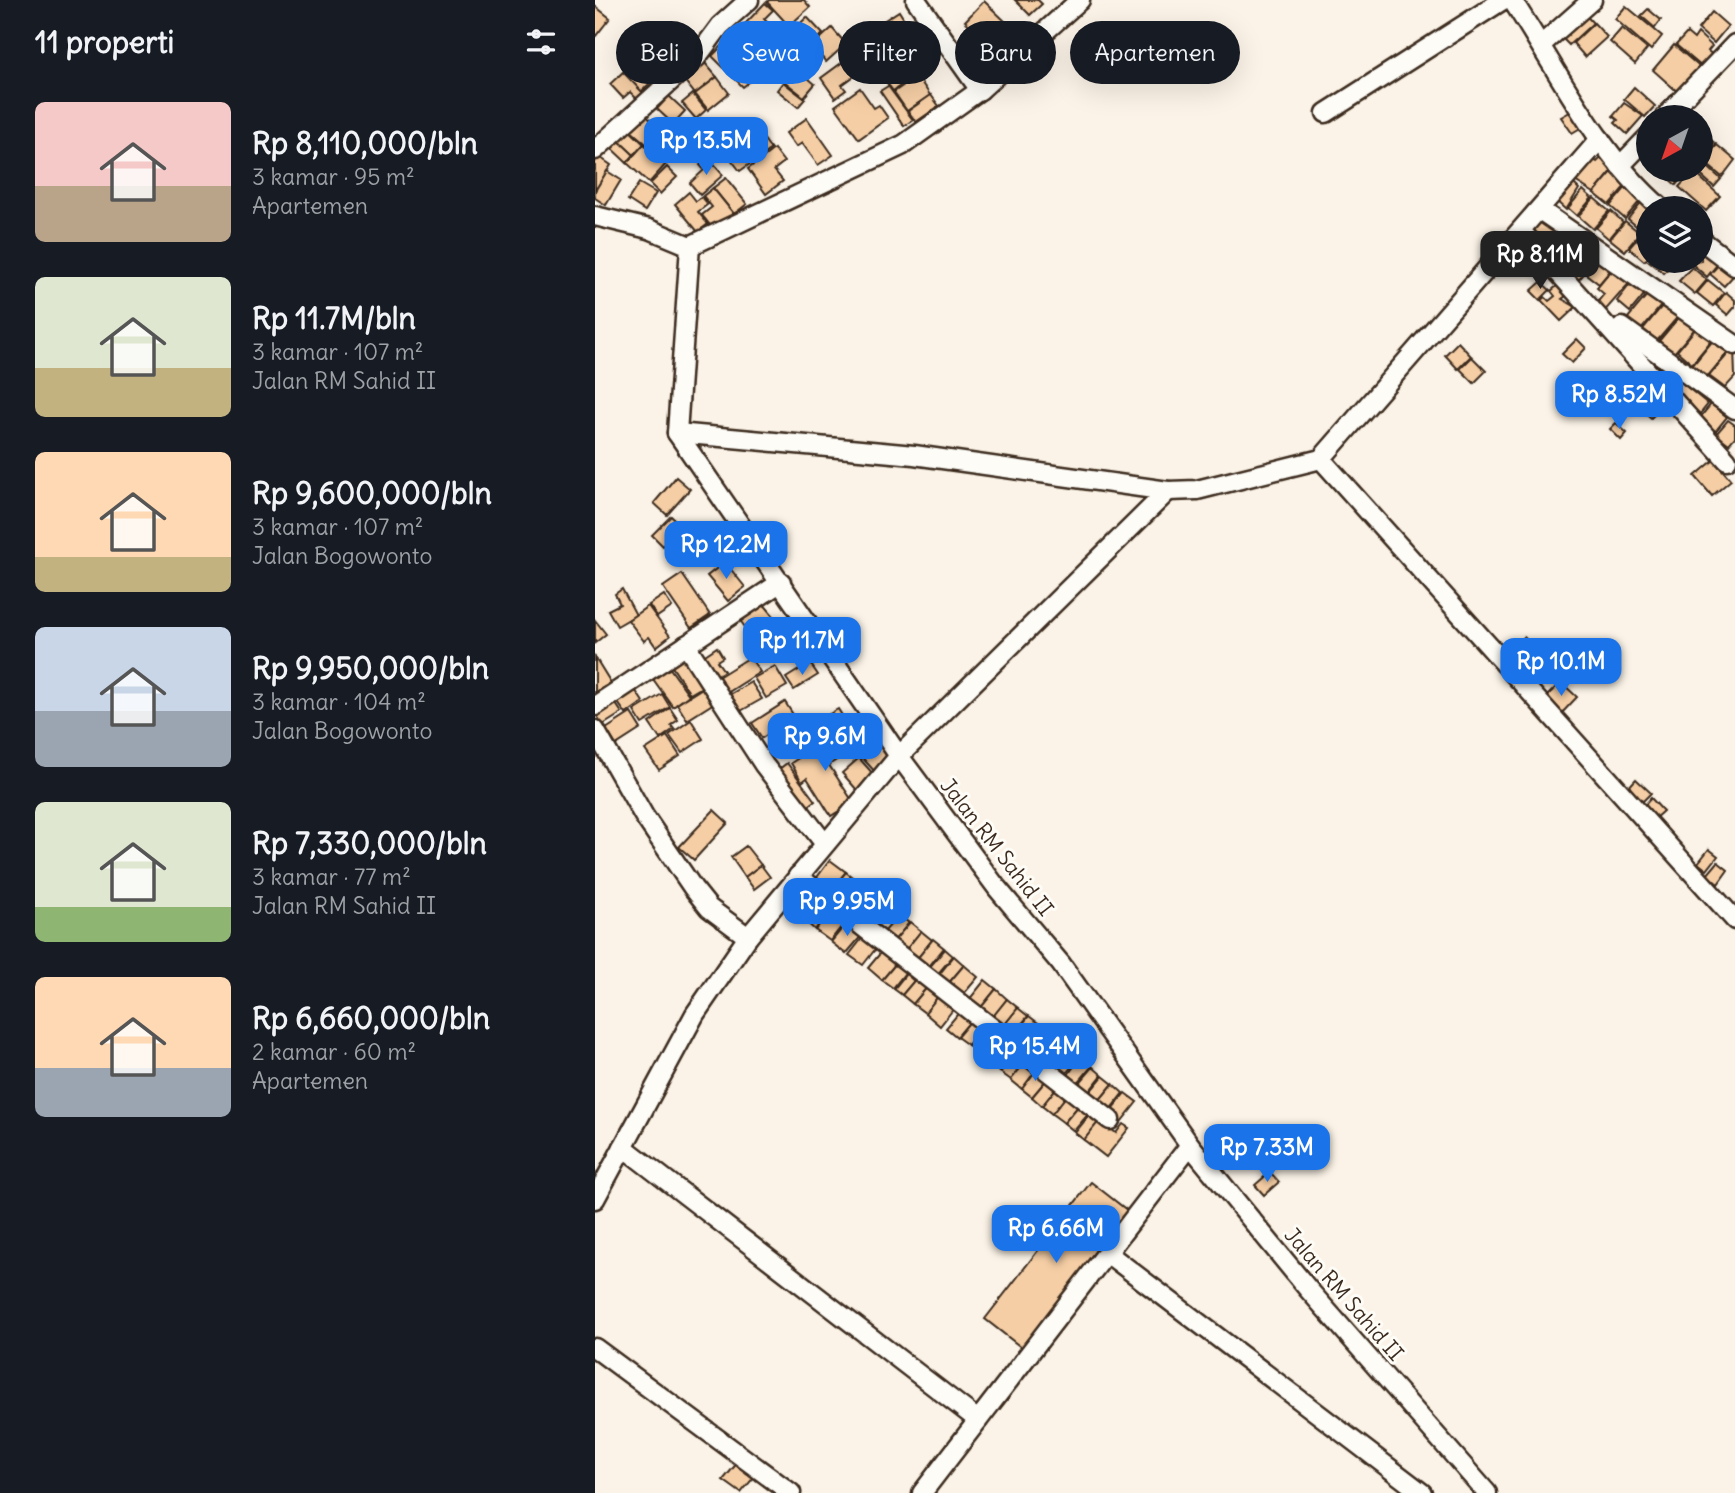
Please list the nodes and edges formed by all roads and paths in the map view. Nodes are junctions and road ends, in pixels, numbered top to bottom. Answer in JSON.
{"nodes":[{"id":1,"x":749,"y":0,"type":"edge"},
{"id":2,"x":916,"y":0,"type":"edge"},
{"id":3,"x":1080,"y":0,"type":"edge"},
{"id":4,"x":1503,"y":0,"type":"edge"},
{"id":5,"x":1511,"y":0,"type":"edge"},
{"id":6,"x":1592,"y":0,"type":"edge"},
{"id":7,"x":1735,"y":44,"type":"edge"},
{"id":8,"x":1541,"y":45,"type":"junction"},
{"id":9,"x":980,"y":90,"type":"junction"},
{"id":10,"x":1677,"y":105,"type":"edge"},
{"id":11,"x":1326,"y":113,"type":"dead end"},
{"id":12,"x":1600,"y":139,"type":"junction"},
{"id":13,"x":1636,"y":149,"type":"edge"},
{"id":14,"x":595,"y":150,"type":"edge"},
{"id":15,"x":1620,"y":166,"type":"junction"},
{"id":16,"x":1649,"y":196,"type":"edge"},
{"id":17,"x":1540,"y":210,"type":"junction"},
{"id":18,"x":595,"y":216,"type":"edge"},
{"id":19,"x":1521,"y":231,"type":"junction"},
{"id":20,"x":690,"y":246,"type":"junction"},
{"id":21,"x":1713,"y":246,"type":"edge"},
{"id":22,"x":1731,"y":256,"type":"edge"},
{"id":23,"x":1622,"y":327,"type":"dead end"},
{"id":24,"x":1735,"y":345,"type":"edge"},
{"id":25,"x":1733,"y":403,"type":"edge"},
{"id":26,"x":677,"y":433,"type":"junction"},
{"id":27,"x":1321,"y":459,"type":"junction"},
{"id":28,"x":1727,"y":460,"type":"dead end"},
{"id":29,"x":1168,"y":491,"type":"junction"},
{"id":30,"x":781,"y":582,"type":"junction"},
{"id":31,"x":687,"y":645,"type":"junction"},
{"id":32,"x":595,"y":706,"type":"edge"},
{"id":33,"x":595,"y":730,"type":"edge"},
{"id":34,"x":899,"y":757,"type":"junction"},
{"id":35,"x":825,"y":844,"type":"junction"},
{"id":36,"x":798,"y":876,"type":"junction"},
{"id":37,"x":1735,"y":920,"type":"edge"},
{"id":38,"x":748,"y":937,"type":"junction"},
{"id":39,"x":1110,"y":1120,"type":"dead end"},
{"id":40,"x":1190,"y":1145,"type":"junction"},
{"id":41,"x":623,"y":1147,"type":"junction"},
{"id":42,"x":595,"y":1199,"type":"edge"},
{"id":43,"x":1107,"y":1253,"type":"junction"},
{"id":44,"x":595,"y":1348,"type":"edge"},
{"id":45,"x":978,"y":1420,"type":"junction"},
{"id":46,"x":791,"y":1493,"type":"edge"},
{"id":47,"x":922,"y":1493,"type":"edge"},
{"id":48,"x":1422,"y":1493,"type":"edge"},
{"id":49,"x":1487,"y":1493,"type":"edge"}],
"edges":[{"from":1,"to":14,"type":"street"},
{"from":2,"to":9,"type":"street"},
{"from":3,"to":9,"type":"street"},
{"from":4,"to":11,"type":"street"},
{"from":5,"to":8,"type":"street"},
{"from":6,"to":8,"type":"street"},
{"from":7,"to":10,"type":"street"},
{"from":8,"to":12,"type":"street"},
{"from":9,"to":20,"type":"street"},
{"from":12,"to":15,"type":"street"},
{"from":12,"to":17,"type":"street"},
{"from":13,"to":15,"type":"street"},
{"from":15,"to":16,"type":"street"},
{"from":17,"to":19,"type":"street"},
{"from":17,"to":24,"type":"street"},
{"from":18,"to":20,"type":"street"},
{"from":19,"to":27,"type":"street"},
{"from":19,"to":28,"type":"street"},
{"from":20,"to":26,"type":"street"},
{"from":21,"to":22,"type":"street"},
{"from":23,"to":25,"type":"street"},
{"from":26,"to":29,"type":"street"},
{"from":26,"to":30,"type":"street","name":"Jalan RM Sahid II"},
{"from":27,"to":29,"type":"street"},
{"from":27,"to":37,"type":"street"},
{"from":29,"to":34,"type":"street"},
{"from":30,"to":31,"type":"street"},
{"from":30,"to":34,"type":"street","name":"Jalan RM Sahid II"},
{"from":31,"to":32,"type":"street"},
{"from":31,"to":35,"type":"street"},
{"from":33,"to":38,"type":"street"},
{"from":34,"to":35,"type":"street"},
{"from":34,"to":40,"type":"street","name":"Jalan RM Sahid II"},
{"from":35,"to":36,"type":"street"},
{"from":36,"to":38,"type":"street"},
{"from":36,"to":39,"type":"street"},
{"from":38,"to":41,"type":"street"},
{"from":40,"to":43,"type":"street"},
{"from":40,"to":49,"type":"street","name":"Jalan RM Sahid II"},
{"from":41,"to":42,"type":"street"},
{"from":41,"to":45,"type":"street"},
{"from":43,"to":45,"type":"street"},
{"from":43,"to":48,"type":"street"},
{"from":44,"to":46,"type":"street"},
{"from":45,"to":47,"type":"street"}]}
